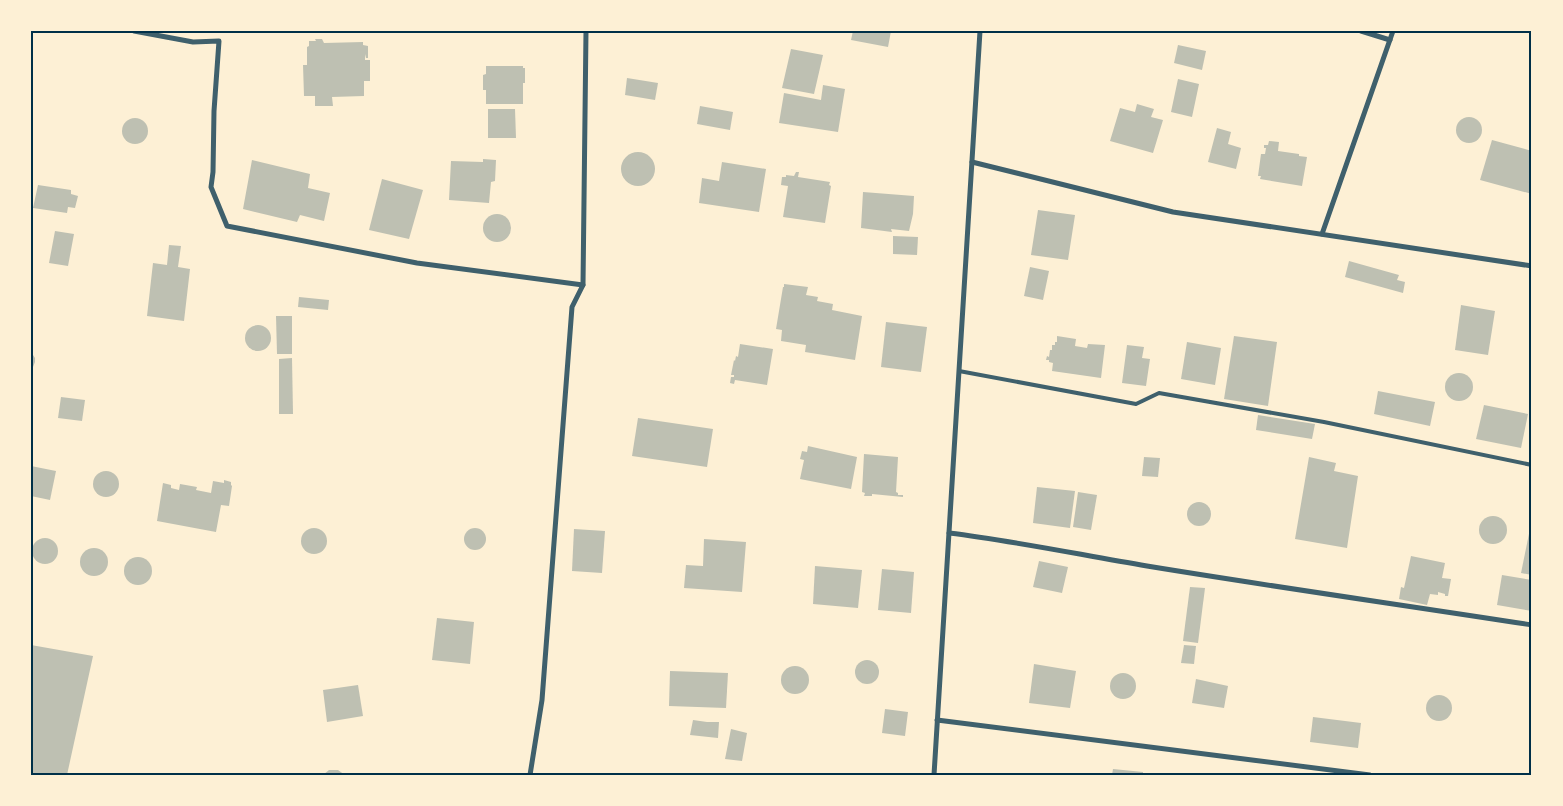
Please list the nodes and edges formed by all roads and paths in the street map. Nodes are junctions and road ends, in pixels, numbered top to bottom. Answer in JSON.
{"nodes":[{"id":1,"x":134,"y":31,"type":"edge"},
{"id":2,"x":586,"y":31,"type":"edge"},
{"id":3,"x":980,"y":31,"type":"edge"},
{"id":4,"x":1361,"y":31,"type":"edge"},
{"id":5,"x":1393,"y":31,"type":"edge"},
{"id":6,"x":1390,"y":40,"type":"junction"},
{"id":7,"x":972,"y":162,"type":"junction"},
{"id":8,"x":1322,"y":234,"type":"junction"},
{"id":9,"x":1532,"y":266,"type":"edge"},
{"id":10,"x":583,"y":285,"type":"junction"},
{"id":11,"x":959,"y":371,"type":"junction"},
{"id":12,"x":1532,"y":465,"type":"edge"},
{"id":13,"x":949,"y":533,"type":"junction"},
{"id":14,"x":1532,"y":625,"type":"edge"},
{"id":15,"x":937,"y":720,"type":"junction"},
{"id":16,"x":530,"y":775,"type":"edge"},
{"id":17,"x":934,"y":775,"type":"edge"},
{"id":18,"x":1370,"y":775,"type":"edge"}],
"edges":[{"from":1,"to":10,"type":"street"},
{"from":2,"to":10,"type":"street"},
{"from":3,"to":7,"type":"street"},
{"from":4,"to":6,"type":"street"},
{"from":5,"to":6,"type":"street"},
{"from":6,"to":8,"type":"street"},
{"from":7,"to":8,"type":"street"},
{"from":7,"to":11,"type":"street"},
{"from":8,"to":9,"type":"street"},
{"from":10,"to":16,"type":"street"},
{"from":11,"to":12,"type":"lane"},
{"from":11,"to":13,"type":"street"},
{"from":13,"to":14,"type":"street"},
{"from":13,"to":15,"type":"street"},
{"from":15,"to":17,"type":"street"},
{"from":15,"to":18,"type":"street"}]}
